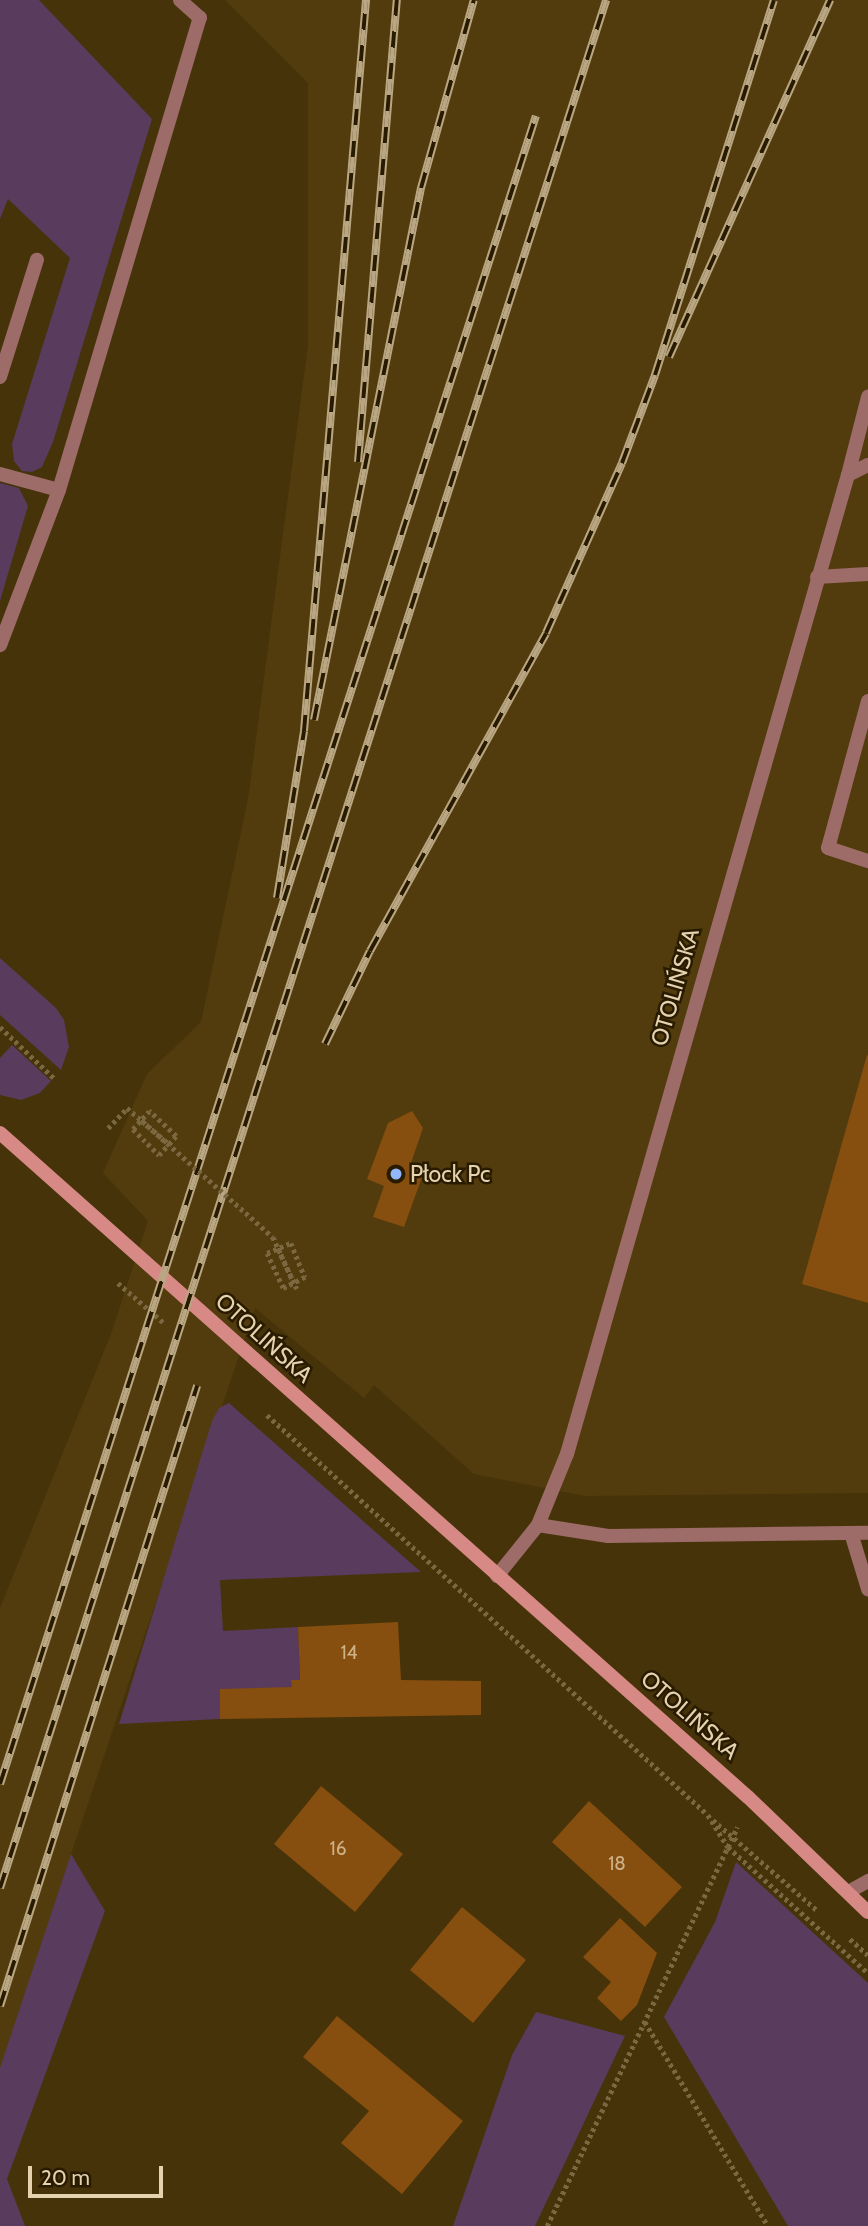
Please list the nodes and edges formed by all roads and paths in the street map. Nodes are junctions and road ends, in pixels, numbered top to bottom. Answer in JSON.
{"nodes":[{"id":1,"x":180,"y":0,"type":"edge"},
{"id":2,"x":37,"y":260,"type":"dead end"},
{"id":3,"x":0,"y":377,"type":"edge"},
{"id":4,"x":868,"y":397,"type":"edge"},
{"id":5,"x":868,"y":465,"type":"edge"},
{"id":6,"x":0,"y":474,"type":"edge"},
{"id":7,"x":848,"y":475,"type":"junction"},
{"id":8,"x":60,"y":490,"type":"junction"},
{"id":9,"x":868,"y":574,"type":"edge"},
{"id":10,"x":817,"y":576,"type":"junction"},
{"id":11,"x":0,"y":645,"type":"edge"},
{"id":12,"x":868,"y":701,"type":"edge"},
{"id":13,"x":868,"y":861,"type":"edge"},
{"id":14,"x":0,"y":1027,"type":"edge"},
{"id":15,"x":54,"y":1079,"type":"dead end"},
{"id":16,"x":141,"y":1120,"type":"junction"},
{"id":17,"x":108,"y":1128,"type":"dead end"},
{"id":18,"x":0,"y":1133,"type":"edge"},
{"id":19,"x":169,"y":1144,"type":"junction"},
{"id":20,"x":278,"y":1248,"type":"junction"},
{"id":21,"x":111,"y":1277,"type":"dead end"},
{"id":22,"x":294,"y":1283,"type":"junction"},
{"id":23,"x":297,"y":1289,"type":"dead end"},
{"id":24,"x":169,"y":1328,"type":"dead end"},
{"id":25,"x":257,"y":1406,"type":"dead end"},
{"id":26,"x":538,"y":1525,"type":"junction"},
{"id":27,"x":851,"y":1533,"type":"junction"},
{"id":28,"x":868,"y":1533,"type":"edge"},
{"id":29,"x":497,"y":1576,"type":"junction"},
{"id":30,"x":868,"y":1589,"type":"edge"},
{"id":31,"x":748,"y":1797,"type":"junction"},
{"id":32,"x":708,"y":1815,"type":"junction"},
{"id":33,"x":733,"y":1837,"type":"junction"},
{"id":34,"x":728,"y":1847,"type":"junction"},
{"id":35,"x":868,"y":1881,"type":"edge"},
{"id":36,"x":850,"y":1891,"type":"junction"},
{"id":37,"x":868,"y":1902,"type":"edge"},
{"id":38,"x":868,"y":1912,"type":"edge"},
{"id":39,"x":827,"y":1919,"type":"dead end"},
{"id":40,"x":848,"y":1937,"type":"dead end"},
{"id":41,"x":868,"y":1955,"type":"edge"},
{"id":42,"x":868,"y":1973,"type":"edge"},
{"id":43,"x":645,"y":2022,"type":"junction"},
{"id":44,"x":547,"y":2226,"type":"edge"},
{"id":45,"x":768,"y":2226,"type":"edge"}],
"edges":[{"from":1,"to":8,"type":"street"},
{"from":2,"to":3,"type":"street"},
{"from":4,"to":7,"type":"street","name":"OTOLIŃSKA"},
{"from":5,"to":7,"type":"street"},
{"from":6,"to":8,"type":"street"},
{"from":7,"to":10,"type":"street","name":"OTOLIŃSKA"},
{"from":8,"to":11,"type":"street"},
{"from":9,"to":10,"type":"street"},
{"from":10,"to":26,"type":"street","name":"OTOLIŃSKA"},
{"from":12,"to":13,"type":"street"},
{"from":14,"to":15,"type":"path"},
{"from":16,"to":19,"type":"path","bridge":true},
{"from":16,"to":19,"type":"path","bridge":true},
{"from":16,"to":22,"type":"path","bridge":true},
{"from":17,"to":19,"type":"path"},
{"from":18,"to":29,"type":"main road","name":"OTOLIŃSKA"},
{"from":20,"to":22,"type":"path","bridge":true},
{"from":20,"to":22,"type":"path","bridge":true},
{"from":20,"to":23,"type":"path"},
{"from":21,"to":24,"type":"path"},
{"from":25,"to":32,"type":"path"},
{"from":26,"to":27,"type":"street"},
{"from":26,"to":29,"type":"street","name":"OTOLIŃSKA"},
{"from":27,"to":28,"type":"street"},
{"from":27,"to":30,"type":"street"},
{"from":29,"to":31,"type":"main road","name":"OTOLIŃSKA"},
{"from":31,"to":33,"type":"path"},
{"from":31,"to":36,"type":"main road","name":"OTOLIŃSKA"},
{"from":32,"to":33,"type":"path"},
{"from":32,"to":34,"type":"path"},
{"from":33,"to":34,"type":"path"},
{"from":33,"to":39,"type":"path"},
{"from":34,"to":42,"type":"path"},
{"from":34,"to":43,"type":"path"},
{"from":35,"to":36,"type":"street"},
{"from":36,"to":37,"type":"main road","name":"OTOLIŃSKA"},
{"from":36,"to":38,"type":"main road","name":"OTOLIŃSKA"},
{"from":40,"to":41,"type":"path"},
{"from":43,"to":44,"type":"path"},
{"from":43,"to":45,"type":"path"}]}
